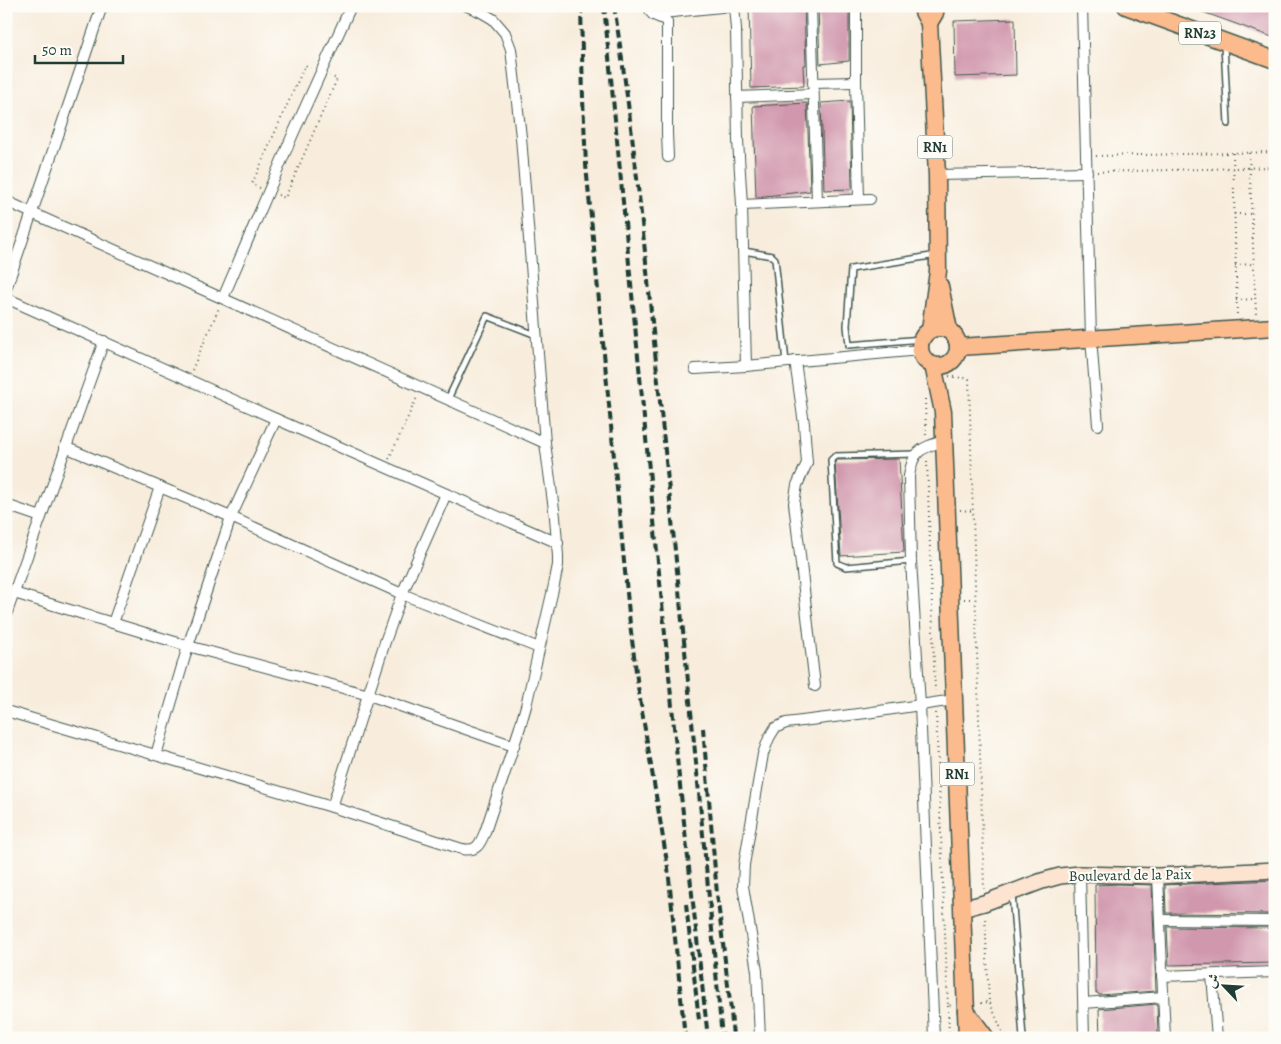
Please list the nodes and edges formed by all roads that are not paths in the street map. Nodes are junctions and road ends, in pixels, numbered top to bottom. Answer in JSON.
{"nodes":[{"id":1,"x":102,"y":6,"type":"edge"},
{"id":2,"x":351,"y":6,"type":"edge"},
{"id":3,"x":467,"y":6,"type":"edge"},
{"id":4,"x":733,"y":6,"type":"edge"},
{"id":5,"x":811,"y":6,"type":"edge"},
{"id":6,"x":856,"y":6,"type":"edge"},
{"id":7,"x":922,"y":6,"type":"edge"},
{"id":8,"x":936,"y":6,"type":"edge"},
{"id":9,"x":1082,"y":6,"type":"edge"},
{"id":10,"x":1126,"y":6,"type":"edge"},
{"id":11,"x":650,"y":10,"type":"edge"},
{"id":12,"x":929,"y":23,"type":"junction"},
{"id":13,"x":1224,"y":42,"type":"junction"},
{"id":14,"x":1275,"y":60,"type":"edge"},
{"id":15,"x":856,"y":82,"type":"junction"},
{"id":16,"x":813,"y":83,"type":"junction"},
{"id":17,"x":813,"y":94,"type":"junction"},
{"id":18,"x":737,"y":97,"type":"junction"},
{"id":19,"x":1228,"y":124,"type":"dead end"},
{"id":20,"x":668,"y":157,"type":"dead end"},
{"id":21,"x":1087,"y":172,"type":"junction"},
{"id":22,"x":936,"y":175,"type":"junction"},
{"id":23,"x":870,"y":198,"type":"dead end"},
{"id":24,"x":859,"y":199,"type":"junction"},
{"id":25,"x":6,"y":201,"type":"edge"},
{"id":26,"x":817,"y":201,"type":"junction"},
{"id":27,"x":742,"y":205,"type":"junction"},
{"id":28,"x":32,"y":213,"type":"junction"},
{"id":29,"x":743,"y":251,"type":"junction"},
{"id":30,"x":937,"y":255,"type":"junction"},
{"id":31,"x":938,"y":271,"type":"junction"},
{"id":32,"x":6,"y":288,"type":"edge"},
{"id":33,"x":6,"y":298,"type":"edge"},
{"id":34,"x":223,"y":298,"type":"junction"},
{"id":35,"x":1275,"y":327,"type":"edge"},
{"id":36,"x":950,"y":330,"type":"junction"},
{"id":37,"x":536,"y":335,"type":"junction"},
{"id":38,"x":1091,"y":338,"type":"junction"},
{"id":39,"x":924,"y":340,"type":"junction"},
{"id":40,"x":104,"y":341,"type":"junction"},
{"id":41,"x":959,"y":347,"type":"junction"},
{"id":42,"x":791,"y":362,"type":"junction"},
{"id":43,"x":951,"y":362,"type":"junction"},
{"id":44,"x":933,"y":365,"type":"junction"},
{"id":45,"x":746,"y":366,"type":"junction"},
{"id":46,"x":695,"y":368,"type":"dead end"},
{"id":47,"x":448,"y":399,"type":"junction"},
{"id":48,"x":943,"y":412,"type":"junction"},
{"id":49,"x":276,"y":419,"type":"junction"},
{"id":50,"x":1098,"y":425,"type":"dead end"},
{"id":51,"x":944,"y":441,"type":"junction"},
{"id":52,"x":545,"y":443,"type":"junction"},
{"id":53,"x":65,"y":447,"type":"junction"},
{"id":54,"x":916,"y":454,"type":"junction"},
{"id":55,"x":160,"y":487,"type":"junction"},
{"id":56,"x":446,"y":494,"type":"junction"},
{"id":57,"x":6,"y":505,"type":"edge"},
{"id":58,"x":41,"y":517,"type":"junction"},
{"id":59,"x":231,"y":517,"type":"junction"},
{"id":60,"x":558,"y":543,"type":"junction"},
{"id":61,"x":912,"y":561,"type":"junction"},
{"id":62,"x":14,"y":593,"type":"junction"},
{"id":63,"x":402,"y":594,"type":"junction"},
{"id":64,"x":6,"y":615,"type":"edge"},
{"id":65,"x":113,"y":623,"type":"junction"},
{"id":66,"x":188,"y":646,"type":"junction"},
{"id":67,"x":539,"y":648,"type":"junction"},
{"id":68,"x":815,"y":686,"type":"dead end"},
{"id":69,"x":368,"y":695,"type":"junction"},
{"id":70,"x":954,"y":700,"type":"junction"},
{"id":71,"x":920,"y":705,"type":"junction"},
{"id":72,"x":6,"y":711,"type":"edge"},
{"id":73,"x":514,"y":746,"type":"junction"},
{"id":74,"x":156,"y":755,"type":"junction"},
{"id":75,"x":332,"y":807,"type":"junction"},
{"id":76,"x":1275,"y":870,"type":"edge"},
{"id":77,"x":1080,"y":874,"type":"junction"},
{"id":78,"x":1158,"y":876,"type":"junction"},
{"id":79,"x":1012,"y":893,"type":"junction"},
{"id":80,"x":962,"y":909,"type":"junction"},
{"id":81,"x":1160,"y":920,"type":"junction"},
{"id":82,"x":1275,"y":920,"type":"edge"},
{"id":83,"x":1275,"y":972,"type":"edge"},
{"id":84,"x":1212,"y":975,"type":"junction"},
{"id":85,"x":1162,"y":976,"type":"junction"},
{"id":86,"x":1163,"y":997,"type":"junction"},
{"id":87,"x":1084,"y":1003,"type":"junction"},
{"id":88,"x":966,"y":1012,"type":"junction"},
{"id":89,"x":760,"y":1038,"type":"edge"},
{"id":90,"x":934,"y":1038,"type":"edge"},
{"id":91,"x":967,"y":1038,"type":"edge"},
{"id":92,"x":986,"y":1038,"type":"edge"},
{"id":93,"x":1023,"y":1038,"type":"edge"},
{"id":94,"x":1084,"y":1038,"type":"edge"},
{"id":95,"x":1165,"y":1038,"type":"edge"},
{"id":96,"x":1217,"y":1038,"type":"edge"}],
"edges":[{"from":1,"to":28,"type":"street"},
{"from":2,"to":34,"type":"street"},
{"from":3,"to":37,"type":"street"},
{"from":4,"to":11,"type":"street"},
{"from":4,"to":18,"type":"street"},
{"from":5,"to":16,"type":"street"},
{"from":6,"to":15,"type":"street"},
{"from":7,"to":12,"type":"main road","number":"RN1"},
{"from":8,"to":12,"type":"main road","number":"RN1"},
{"from":9,"to":21,"type":"street"},
{"from":10,"to":13,"type":"main road","number":"RN23"},
{"from":11,"to":20,"type":"street"},
{"from":12,"to":22,"type":"main road","number":"RN1"},
{"from":13,"to":14,"type":"main road","number":"RN23"},
{"from":13,"to":19,"type":"lane"},
{"from":15,"to":16,"type":"street"},
{"from":15,"to":24,"type":"street"},
{"from":16,"to":17,"type":"street"},
{"from":17,"to":18,"type":"street"},
{"from":17,"to":26,"type":"street"},
{"from":18,"to":27,"type":"street"},
{"from":21,"to":22,"type":"street"},
{"from":21,"to":38,"type":"street"},
{"from":22,"to":30,"type":"main road","number":"RN1"},
{"from":23,"to":24,"type":"street"},
{"from":24,"to":26,"type":"street"},
{"from":25,"to":28,"type":"street"},
{"from":26,"to":27,"type":"street"},
{"from":27,"to":29,"type":"street"},
{"from":28,"to":32,"type":"street"},
{"from":28,"to":34,"type":"street"},
{"from":29,"to":42,"type":"lane"},
{"from":29,"to":45,"type":"street"},
{"from":30,"to":31,"type":"main road","number":"RN1"},
{"from":30,"to":39,"type":"lane"},
{"from":31,"to":36,"type":"main road","number":"RN1"},
{"from":31,"to":39,"type":"main road","number":"RN1"},
{"from":33,"to":40,"type":"street"},
{"from":34,"to":47,"type":"street"},
{"from":35,"to":38,"type":"main road"},
{"from":36,"to":39,"type":"main road"},
{"from":36,"to":41,"type":"main road","number":"RN1"},
{"from":37,"to":47,"type":"lane"},
{"from":37,"to":52,"type":"street"},
{"from":38,"to":41,"type":"main road"},
{"from":38,"to":50,"type":"street"},
{"from":39,"to":42,"type":"street"},
{"from":39,"to":44,"type":"main road","number":"RN1"},
{"from":40,"to":49,"type":"street"},
{"from":40,"to":53,"type":"street"},
{"from":41,"to":43,"type":"main road","number":"RN1"},
{"from":42,"to":45,"type":"street"},
{"from":42,"to":68,"type":"street"},
{"from":43,"to":44,"type":"main road"},
{"from":43,"to":48,"type":"main road","number":"RN1"},
{"from":44,"to":48,"type":"main road","number":"RN1"},
{"from":45,"to":46,"type":"street"},
{"from":47,"to":52,"type":"street"},
{"from":48,"to":51,"type":"main road","number":"RN1"},
{"from":49,"to":56,"type":"street"},
{"from":49,"to":59,"type":"street"},
{"from":51,"to":54,"type":"street"},
{"from":51,"to":70,"type":"main road","number":"RN1"},
{"from":52,"to":60,"type":"street"},
{"from":53,"to":55,"type":"street"},
{"from":53,"to":58,"type":"street"},
{"from":54,"to":61,"type":"street"},
{"from":54,"to":61,"type":"lane"},
{"from":55,"to":59,"type":"street"},
{"from":55,"to":65,"type":"street"},
{"from":56,"to":60,"type":"street"},
{"from":56,"to":63,"type":"street"},
{"from":57,"to":58,"type":"street"},
{"from":58,"to":62,"type":"street"},
{"from":59,"to":63,"type":"street"},
{"from":59,"to":66,"type":"street"},
{"from":60,"to":67,"type":"street"},
{"from":61,"to":71,"type":"street"},
{"from":62,"to":64,"type":"street"},
{"from":62,"to":65,"type":"street"},
{"from":63,"to":67,"type":"street"},
{"from":63,"to":69,"type":"street"},
{"from":65,"to":66,"type":"street"},
{"from":66,"to":69,"type":"street"},
{"from":66,"to":74,"type":"street"},
{"from":67,"to":73,"type":"street"},
{"from":69,"to":73,"type":"street"},
{"from":69,"to":75,"type":"street"},
{"from":70,"to":71,"type":"street"},
{"from":70,"to":80,"type":"main road","number":"RN1"},
{"from":71,"to":89,"type":"street"},
{"from":71,"to":90,"type":"street"},
{"from":72,"to":74,"type":"street"},
{"from":73,"to":75,"type":"street"},
{"from":74,"to":75,"type":"street"},
{"from":76,"to":78,"type":"street","name":"Boulevard de la Paix"},
{"from":77,"to":78,"type":"street","name":"Boulevard de la Paix"},
{"from":77,"to":79,"type":"street","name":"Boulevard de la Paix"},
{"from":77,"to":87,"type":"street"},
{"from":78,"to":81,"type":"street"},
{"from":79,"to":80,"type":"street","name":"Boulevard de la Paix"},
{"from":79,"to":93,"type":"lane"},
{"from":80,"to":88,"type":"main road","number":"RN1"},
{"from":81,"to":82,"type":"street"},
{"from":81,"to":85,"type":"street"},
{"from":83,"to":84,"type":"street"},
{"from":84,"to":85,"type":"street"},
{"from":84,"to":96,"type":"street"},
{"from":85,"to":86,"type":"street"},
{"from":86,"to":87,"type":"street"},
{"from":86,"to":95,"type":"street"},
{"from":87,"to":94,"type":"street"},
{"from":88,"to":91,"type":"main road","number":"RN1"},
{"from":88,"to":92,"type":"main road"}]}
